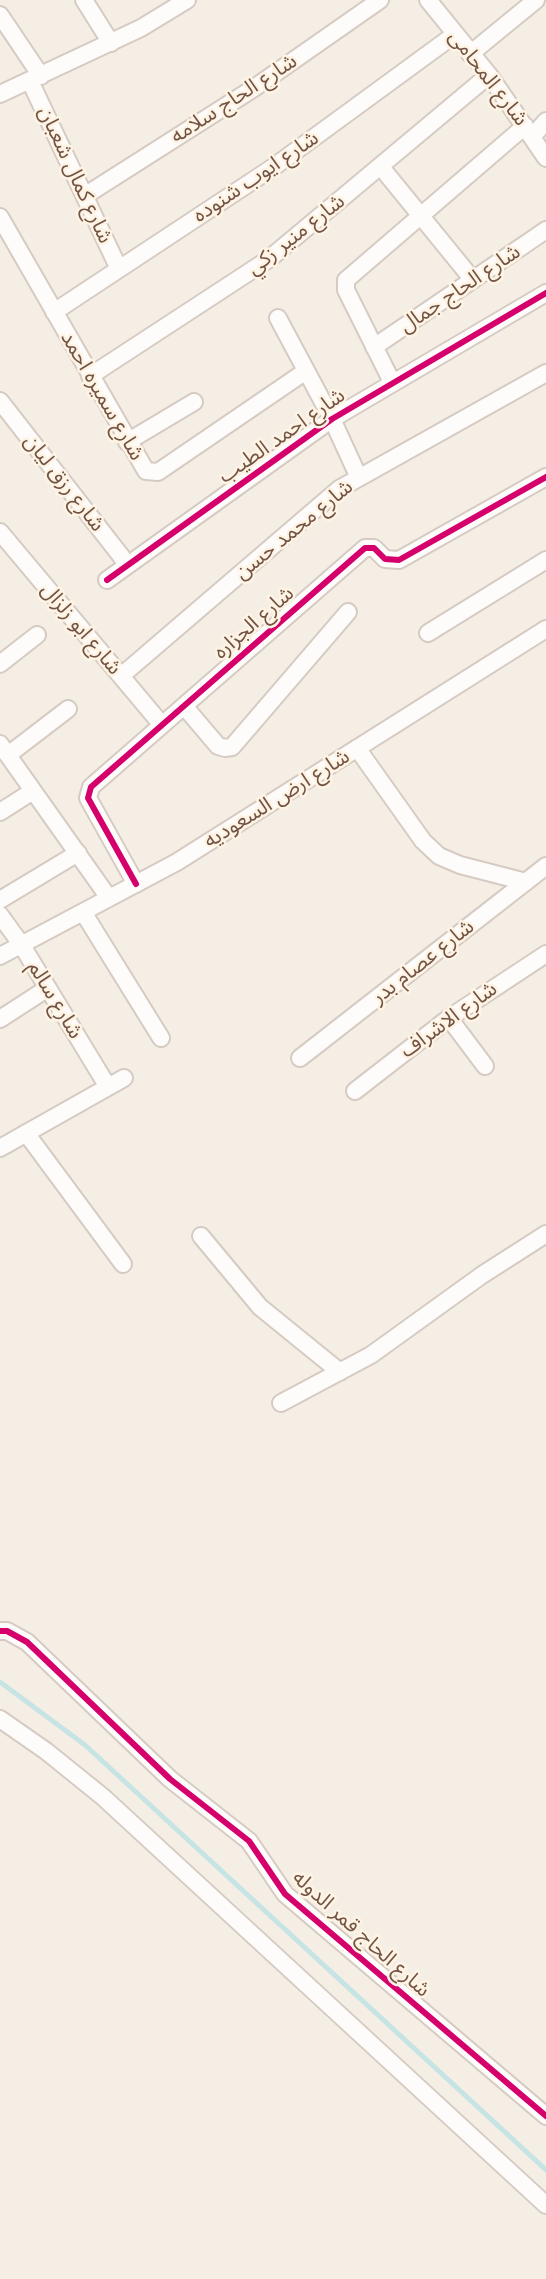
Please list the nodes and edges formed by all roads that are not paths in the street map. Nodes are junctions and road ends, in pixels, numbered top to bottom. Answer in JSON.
{"nodes":[{"id":1,"x":84,"y":0,"type":"edge"},
{"id":2,"x":187,"y":0,"type":"edge"},
{"id":3,"x":380,"y":0,"type":"edge"},
{"id":4,"x":428,"y":0,"type":"edge"},
{"id":5,"x":536,"y":0,"type":"edge"},
{"id":6,"x":0,"y":15,"type":"edge"},
{"id":7,"x":454,"y":36,"type":"junction"},
{"id":8,"x":111,"y":43,"type":"junction"},
{"id":9,"x":470,"y":54,"type":"junction"},
{"id":10,"x":489,"y":75,"type":"junction"},
{"id":11,"x":36,"y":79,"type":"junction"},
{"id":12,"x":0,"y":94,"type":"edge"},
{"id":13,"x":546,"y":121,"type":"edge"},
{"id":14,"x":529,"y":131,"type":"junction"},
{"id":15,"x":546,"y":158,"type":"edge"},
{"id":16,"x":381,"y":167,"type":"junction"},
{"id":17,"x":86,"y":195,"type":"junction"},
{"id":18,"x":420,"y":216,"type":"junction"},
{"id":19,"x":0,"y":217,"type":"edge"},
{"id":20,"x":546,"y":230,"type":"edge"},
{"id":21,"x":119,"y":269,"type":"junction"},
{"id":22,"x":473,"y":280,"type":"junction"},
{"id":23,"x":546,"y":293,"type":"edge"},
{"id":24,"x":54,"y":312,"type":"junction"},
{"id":25,"x":278,"y":318,"type":"dead end"},
{"id":26,"x":374,"y":347,"type":"junction"},
{"id":27,"x":306,"y":371,"type":"junction"},
{"id":28,"x":546,"y":373,"type":"edge"},
{"id":29,"x":90,"y":376,"type":"junction"},
{"id":30,"x":392,"y":382,"type":"junction"},
{"id":31,"x":0,"y":401,"type":"edge"},
{"id":32,"x":194,"y":402,"type":"dead end"},
{"id":33,"x":332,"y":419,"type":"junction"},
{"id":34,"x":128,"y":442,"type":"junction"},
{"id":35,"x":546,"y":477,"type":"edge"},
{"id":36,"x":359,"y":478,"type":"junction"},
{"id":37,"x":0,"y":532,"type":"edge"},
{"id":38,"x":546,"y":560,"type":"edge"},
{"id":39,"x":128,"y":565,"type":"junction"},
{"id":40,"x":107,"y":580,"type":"dead end"},
{"id":41,"x":348,"y":612,"type":"dead end"},
{"id":42,"x":546,"y":629,"type":"edge"},
{"id":43,"x":428,"y":633,"type":"dead end"},
{"id":44,"x":37,"y":635,"type":"dead end"},
{"id":45,"x":0,"y":664,"type":"edge"},
{"id":46,"x":121,"y":676,"type":"junction"},
{"id":47,"x":184,"y":706,"type":"junction"},
{"id":48,"x":68,"y":709,"type":"dead end"},
{"id":49,"x":162,"y":725,"type":"junction"},
{"id":50,"x":357,"y":748,"type":"junction"},
{"id":51,"x":4,"y":750,"type":"edge"},
{"id":52,"x":33,"y":791,"type":"junction"},
{"id":53,"x":0,"y":813,"type":"edge"},
{"id":54,"x":78,"y":854,"type":"junction"},
{"id":55,"x":546,"y":866,"type":"edge"},
{"id":56,"x":526,"y":882,"type":"junction"},
{"id":57,"x":136,"y":884,"type":"junction"},
{"id":58,"x":109,"y":898,"type":"junction"},
{"id":59,"x":0,"y":900,"type":"edge"},
{"id":60,"x":82,"y":912,"type":"junction"},
{"id":61,"x":0,"y":915,"type":"edge"},
{"id":62,"x":21,"y":944,"type":"junction"},
{"id":63,"x":546,"y":954,"type":"edge"},
{"id":64,"x":0,"y":956,"type":"edge"},
{"id":65,"x":48,"y":988,"type":"junction"},
{"id":66,"x":449,"y":1018,"type":"junction"},
{"id":67,"x":0,"y":1019,"type":"edge"},
{"id":68,"x":161,"y":1038,"type":"dead end"},
{"id":69,"x":300,"y":1058,"type":"dead end"},
{"id":70,"x":485,"y":1066,"type":"dead end"},
{"id":71,"x":124,"y":1078,"type":"dead end"},
{"id":72,"x":108,"y":1087,"type":"junction"},
{"id":73,"x":355,"y":1091,"type":"dead end"},
{"id":74,"x":26,"y":1132,"type":"junction"},
{"id":75,"x":0,"y":1148,"type":"edge"},
{"id":76,"x":546,"y":1234,"type":"edge"},
{"id":77,"x":201,"y":1236,"type":"dead end"},
{"id":78,"x":123,"y":1264,"type":"dead end"},
{"id":79,"x":340,"y":1372,"type":"junction"},
{"id":80,"x":280,"y":1403,"type":"dead end"},
{"id":81,"x":0,"y":1631,"type":"edge"},
{"id":82,"x":0,"y":1719,"type":"edge"},
{"id":83,"x":546,"y":2116,"type":"edge"},
{"id":84,"x":546,"y":2205,"type":"edge"}],
"edges":[{"from":1,"to":8,"type":"street"},
{"from":2,"to":8,"type":"street"},
{"from":3,"to":17,"type":"street","name":"شارع الحاج سلامه"},
{"from":4,"to":7,"type":"street","name":"شارع المحامى"},
{"from":5,"to":9,"type":"street"},
{"from":6,"to":11,"type":"street","name":"شارع كمال شعبان"},
{"from":7,"to":9,"type":"street","name":"شارع المحامى"},
{"from":7,"to":21,"type":"street","name":"شارع ايوب شنوده"},
{"from":8,"to":11,"type":"street"},
{"from":9,"to":10,"type":"street","name":"شارع المحامى"},
{"from":10,"to":14,"type":"street","name":"شارع المحامى"},
{"from":10,"to":16,"type":"street","name":"شارع منير زكي"},
{"from":11,"to":12,"type":"street"},
{"from":11,"to":17,"type":"street","name":"شارع كمال شعبان"},
{"from":13,"to":14,"type":"street"},
{"from":14,"to":15,"type":"street","name":"شارع المحامى"},
{"from":14,"to":18,"type":"street"},
{"from":16,"to":18,"type":"street"},
{"from":16,"to":29,"type":"street","name":"شارع منير زكي"},
{"from":17,"to":21,"type":"street","name":"شارع كمال شعبان"},
{"from":18,"to":22,"type":"street"},
{"from":18,"to":26,"type":"street"},
{"from":19,"to":24,"type":"street","name":"شارع سميره احمد"},
{"from":20,"to":22,"type":"street","name":"شارع الحاج جمال"},
{"from":21,"to":24,"type":"street","name":"شارع ايوب شنوده"},
{"from":22,"to":26,"type":"street","name":"شارع الحاج جمال"},
{"from":23,"to":30,"type":"street","name":"شارع احمد الطيب"},
{"from":24,"to":29,"type":"street","name":"شارع سميره احمد"},
{"from":25,"to":27,"type":"street"},
{"from":26,"to":30,"type":"street"},
{"from":27,"to":33,"type":"street"},
{"from":27,"to":34,"type":"street","name":"شارع سميره احمد"},
{"from":28,"to":36,"type":"street","name":"شارع محمد حسن"},
{"from":29,"to":34,"type":"street","name":"شارع سميره احمد"},
{"from":30,"to":33,"type":"street","name":"شارع احمد الطيب"},
{"from":31,"to":39,"type":"street","name":"شارع رزق ليان"},
{"from":32,"to":34,"type":"street"},
{"from":33,"to":36,"type":"street"},
{"from":33,"to":39,"type":"street","name":"شارع احمد الطيب"},
{"from":35,"to":47,"type":"street","name":"شارع الجزاره"},
{"from":36,"to":46,"type":"street","name":"شارع محمد حسن"},
{"from":37,"to":46,"type":"street","name":"شارع ابو زلزال"},
{"from":38,"to":43,"type":"street"},
{"from":39,"to":40,"type":"street","name":"شارع احمد الطيب"},
{"from":41,"to":47,"type":"street"},
{"from":42,"to":50,"type":"street","name":"شارع ارض السعوديه"},
{"from":44,"to":45,"type":"street"},
{"from":46,"to":49,"type":"street","name":"شارع ابو زلزال"},
{"from":47,"to":49,"type":"street","name":"شارع الجزاره"},
{"from":48,"to":51,"type":"street"},
{"from":49,"to":57,"type":"street","name":"شارع الجزاره"},
{"from":50,"to":56,"type":"street"},
{"from":50,"to":57,"type":"street","name":"شارع ارض السعوديه"},
{"from":51,"to":52,"type":"street"},
{"from":52,"to":53,"type":"street"},
{"from":52,"to":54,"type":"street"},
{"from":54,"to":58,"type":"street"},
{"from":54,"to":59,"type":"street"},
{"from":55,"to":56,"type":"street","name":"شارع عصام بدر"},
{"from":56,"to":69,"type":"street","name":"شارع عصام بدر"},
{"from":57,"to":58,"type":"street","name":"شارع ارض السعوديه"},
{"from":58,"to":60,"type":"street","name":"شارع ارض السعوديه"},
{"from":60,"to":62,"type":"street","name":"شارع ارض السعوديه"},
{"from":60,"to":68,"type":"street"},
{"from":61,"to":62,"type":"street","name":"شارع سالم"},
{"from":62,"to":64,"type":"street","name":"شارع ارض السعوديه"},
{"from":62,"to":65,"type":"street","name":"شارع سالم"},
{"from":63,"to":66,"type":"street","name":"شارع الاشراف"},
{"from":65,"to":67,"type":"street"},
{"from":65,"to":72,"type":"street","name":"شارع سالم"},
{"from":66,"to":70,"type":"street"},
{"from":66,"to":73,"type":"street","name":"شارع الاشراف"},
{"from":71,"to":72,"type":"street"},
{"from":72,"to":74,"type":"street"},
{"from":74,"to":75,"type":"street"},
{"from":74,"to":78,"type":"street"},
{"from":76,"to":79,"type":"street"},
{"from":77,"to":79,"type":"street"},
{"from":79,"to":80,"type":"street"},
{"from":81,"to":83,"type":"street","name":"شارع الحاج قمر الدوله"},
{"from":82,"to":84,"type":"street"}]}
